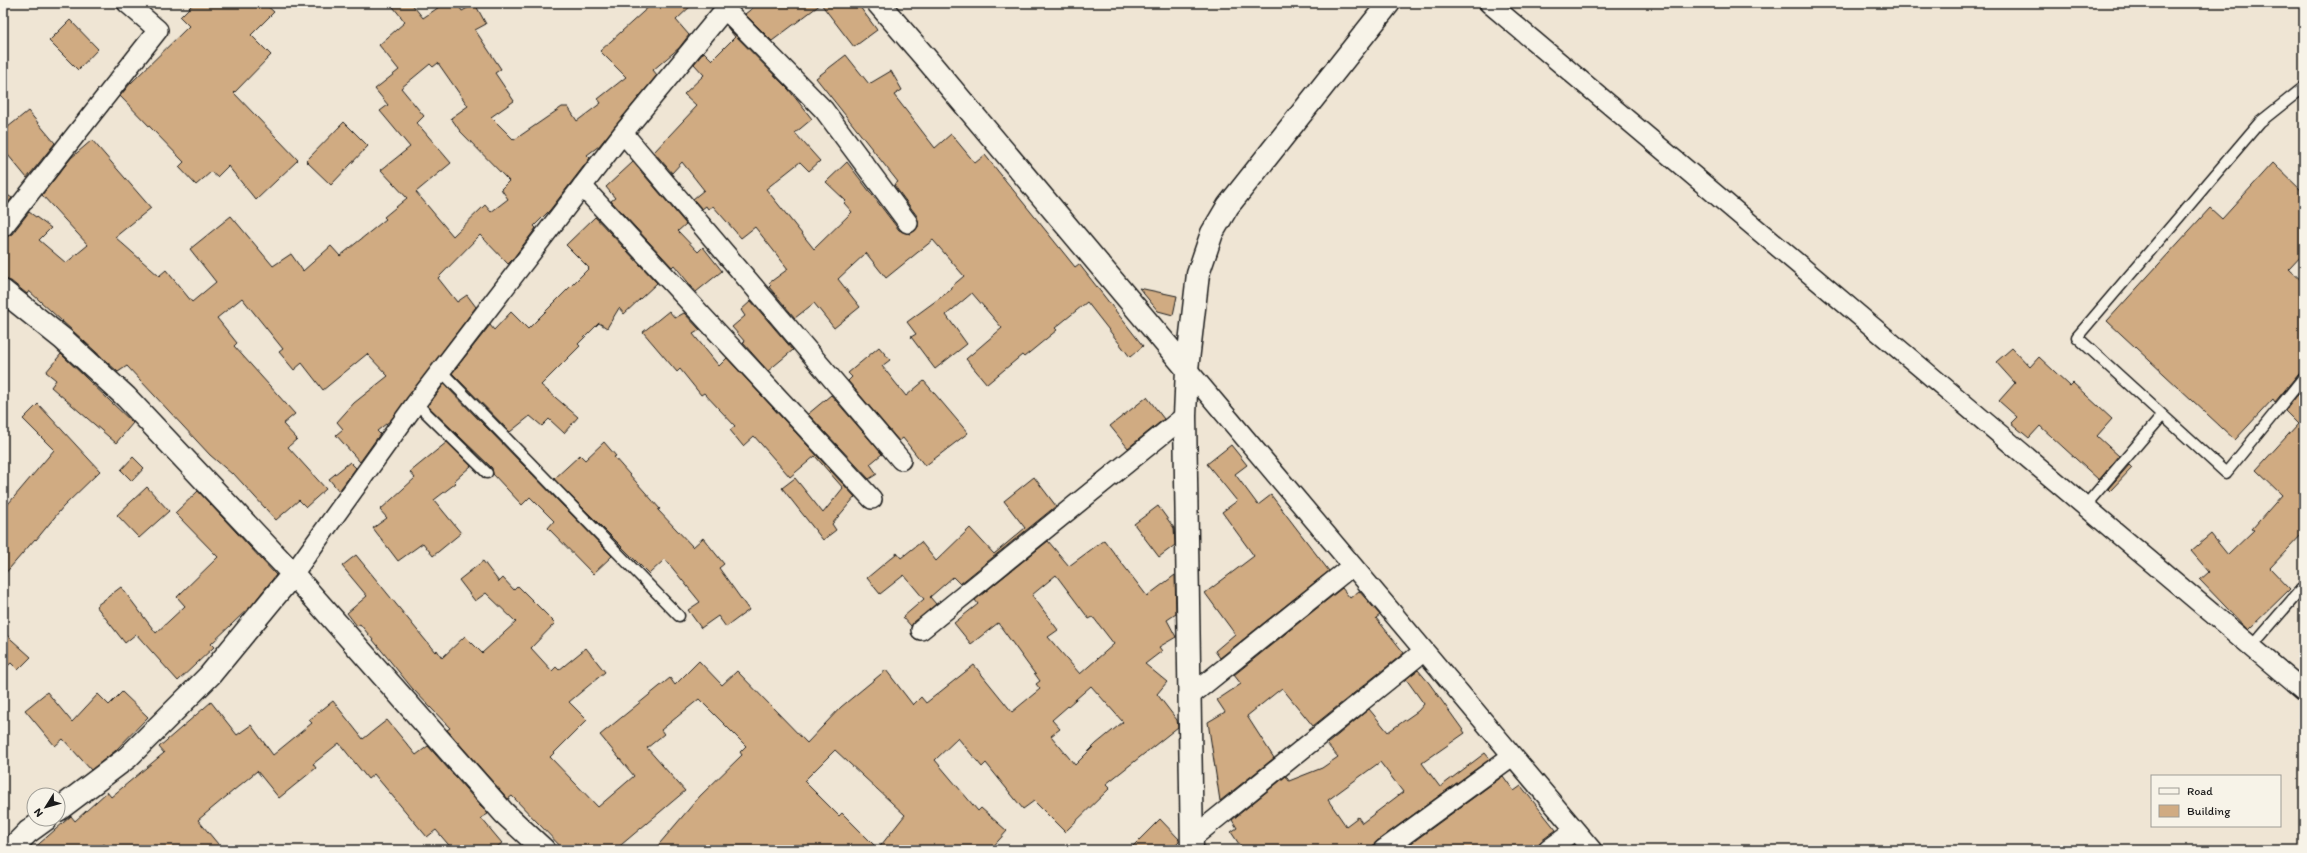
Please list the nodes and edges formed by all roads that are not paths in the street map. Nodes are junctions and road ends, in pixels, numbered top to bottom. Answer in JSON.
{"nodes":[{"id":1,"x":127,"y":3,"type":"edge"},
{"id":2,"x":878,"y":3,"type":"edge"},
{"id":3,"x":1389,"y":3,"type":"edge"},
{"id":4,"x":1489,"y":3,"type":"edge"},
{"id":5,"x":728,"y":6,"type":"edge"},
{"id":6,"x":2304,"y":87,"type":"edge"},
{"id":7,"x":623,"y":132,"type":"junction"},
{"id":8,"x":582,"y":186,"type":"junction"},
{"id":9,"x":908,"y":223,"type":"dead end"},
{"id":10,"x":3,"y":227,"type":"edge"},
{"id":11,"x":3,"y":291,"type":"edge"},
{"id":12,"x":1187,"y":369,"type":"junction"},
{"id":13,"x":441,"y":371,"type":"junction"},
{"id":14,"x":2304,"y":377,"type":"edge"},
{"id":15,"x":416,"y":403,"type":"junction"},
{"id":16,"x":1185,"y":416,"type":"junction"},
{"id":17,"x":2162,"y":416,"type":"junction"},
{"id":18,"x":901,"y":460,"type":"dead end"},
{"id":19,"x":487,"y":473,"type":"dead end"},
{"id":20,"x":872,"y":499,"type":"dead end"},
{"id":21,"x":2085,"y":506,"type":"junction"},
{"id":22,"x":1352,"y":566,"type":"junction"},
{"id":23,"x":294,"y":574,"type":"junction"},
{"id":24,"x":2304,"y":586,"type":"edge"},
{"id":25,"x":679,"y":616,"type":"dead end"},
{"id":26,"x":921,"y":630,"type":"dead end"},
{"id":27,"x":2252,"y":647,"type":"junction"},
{"id":28,"x":1424,"y":651,"type":"junction"},
{"id":29,"x":2304,"y":691,"type":"edge"},
{"id":30,"x":1190,"y":696,"type":"junction"},
{"id":31,"x":1512,"y":756,"type":"junction"},
{"id":32,"x":66,"y":804,"type":"edge"},
{"id":33,"x":35,"y":827,"type":"edge"},
{"id":34,"x":1575,"y":830,"type":"junction"},
{"id":35,"x":1192,"y":844,"type":"edge"},
{"id":36,"x":10,"y":850,"type":"edge"},
{"id":37,"x":544,"y":850,"type":"edge"},
{"id":38,"x":1383,"y":850,"type":"edge"},
{"id":39,"x":1548,"y":850,"type":"edge"},
{"id":40,"x":1592,"y":850,"type":"edge"}],
"edges":[{"from":1,"to":10,"type":"street"},
{"from":2,"to":12,"type":"street"},
{"from":3,"to":12,"type":"street"},
{"from":4,"to":21,"type":"street"},
{"from":5,"to":7,"type":"street"},
{"from":5,"to":9,"type":"street"},
{"from":6,"to":17,"type":"lane"},
{"from":7,"to":8,"type":"street"},
{"from":7,"to":18,"type":"street"},
{"from":8,"to":13,"type":"street"},
{"from":8,"to":20,"type":"street"},
{"from":11,"to":23,"type":"street"},
{"from":12,"to":16,"type":"street"},
{"from":12,"to":22,"type":"street"},
{"from":13,"to":15,"type":"street"},
{"from":13,"to":25,"type":"lane"},
{"from":14,"to":17,"type":"lane"},
{"from":15,"to":19,"type":"lane"},
{"from":15,"to":23,"type":"street"},
{"from":16,"to":26,"type":"street"},
{"from":16,"to":30,"type":"street"},
{"from":17,"to":21,"type":"lane"},
{"from":21,"to":27,"type":"street"},
{"from":22,"to":28,"type":"street"},
{"from":22,"to":30,"type":"street"},
{"from":23,"to":32,"type":"street"},
{"from":23,"to":37,"type":"street"},
{"from":24,"to":27,"type":"lane"},
{"from":27,"to":29,"type":"street"},
{"from":28,"to":31,"type":"street"},
{"from":28,"to":35,"type":"street"},
{"from":30,"to":35,"type":"street"},
{"from":31,"to":34,"type":"street"},
{"from":31,"to":38,"type":"street"},
{"from":33,"to":36,"type":"street"},
{"from":34,"to":39,"type":"street"},
{"from":34,"to":40,"type":"street"}]}
